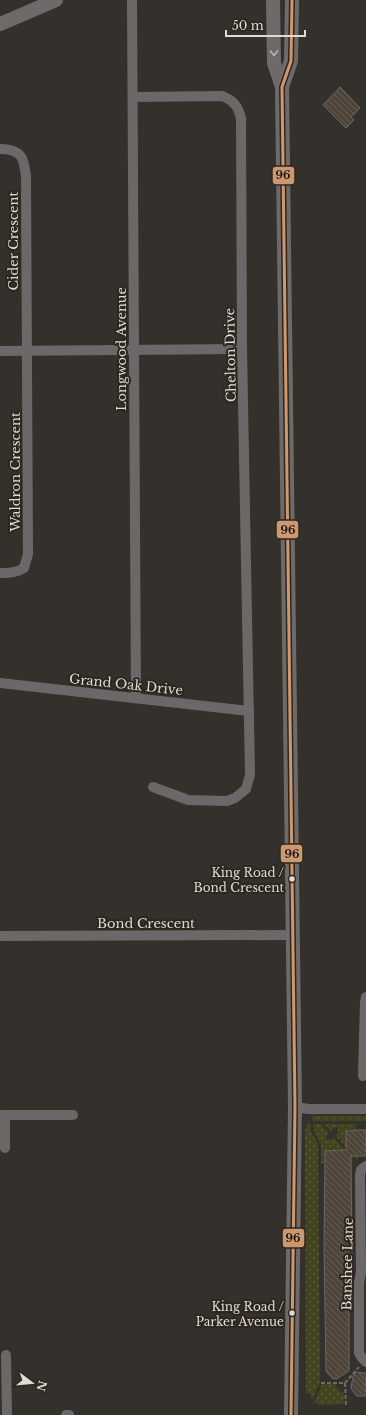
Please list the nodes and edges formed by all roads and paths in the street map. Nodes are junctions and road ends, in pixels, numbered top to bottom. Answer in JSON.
{"nodes":[{"id":1,"x":56,"y":0,"type":"edge"},
{"id":2,"x":132,"y":0,"type":"edge"},
{"id":3,"x":272,"y":0,"type":"edge"},
{"id":4,"x":292,"y":0,"type":"edge"},
{"id":5,"x":0,"y":24,"type":"edge"},
{"id":6,"x":282,"y":87,"type":"junction"},
{"id":7,"x":133,"y":97,"type":"junction"},
{"id":8,"x":0,"y":149,"type":"edge"},
{"id":9,"x":242,"y":349,"type":"junction"},
{"id":10,"x":27,"y":350,"type":"junction"},
{"id":11,"x":134,"y":350,"type":"junction"},
{"id":12,"x":0,"y":351,"type":"edge"},
{"id":13,"x":0,"y":573,"type":"edge"},
{"id":14,"x":0,"y":683,"type":"edge"},
{"id":15,"x":136,"y":698,"type":"junction"},
{"id":16,"x":249,"y":711,"type":"junction"},
{"id":17,"x":153,"y":787,"type":"dead end"},
{"id":18,"x":292,"y":935,"type":"junction"},
{"id":19,"x":0,"y":936,"type":"edge"},
{"id":20,"x":366,"y":996,"type":"edge"},
{"id":21,"x":365,"y":1050,"type":"edge"},
{"id":22,"x":363,"y":1076,"type":"dead end"},
{"id":23,"x":295,"y":1107,"type":"junction"},
{"id":24,"x":366,"y":1109,"type":"edge"},
{"id":25,"x":73,"y":1114,"type":"dead end"},
{"id":26,"x":2,"y":1115,"type":"edge"},
{"id":27,"x":5,"y":1148,"type":"dead end"},
{"id":28,"x":366,"y":1166,"type":"edge"},
{"id":29,"x":6,"y":1356,"type":"dead end"},
{"id":30,"x":363,"y":1364,"type":"edge"},
{"id":31,"x":321,"y":1383,"type":"dead end"},
{"id":32,"x":345,"y":1383,"type":"junction"},
{"id":33,"x":346,"y":1406,"type":"dead end"},
{"id":34,"x":7,"y":1415,"type":"edge"},
{"id":35,"x":66,"y":1415,"type":"edge"},
{"id":36,"x":69,"y":1415,"type":"edge"},
{"id":37,"x":291,"y":1415,"type":"edge"}],
"edges":[{"from":1,"to":5,"type":"main road"},
{"from":2,"to":7,"type":"street","name":"Longwood Avenue"},
{"from":3,"to":6,"type":"main road","one_way":true},
{"from":4,"to":6,"type":"main road"},
{"from":6,"to":18,"type":"main road"},
{"from":7,"to":9,"type":"street","name":"Chelton Drive"},
{"from":7,"to":11,"type":"street","name":"Longwood Avenue"},
{"from":8,"to":10,"type":"street","name":"Cider Crescent"},
{"from":9,"to":11,"type":"street"},
{"from":9,"to":16,"type":"street","name":"Chelton Drive"},
{"from":10,"to":11,"type":"street"},
{"from":10,"to":12,"type":"street"},
{"from":10,"to":13,"type":"street","name":"Waldron Crescent"},
{"from":11,"to":15,"type":"street","name":"Longwood Avenue"},
{"from":14,"to":15,"type":"street","name":"Grand Oak Drive"},
{"from":15,"to":16,"type":"street","name":"Grand Oak Drive"},
{"from":16,"to":17,"type":"street","name":"Chelton Drive"},
{"from":18,"to":19,"type":"street","name":"Bond Crescent"},
{"from":18,"to":23,"type":"main road"},
{"from":20,"to":21,"type":"street"},
{"from":21,"to":22,"type":"street"},
{"from":23,"to":24,"type":"street"},
{"from":23,"to":37,"type":"main road"},
{"from":25,"to":26,"type":"street"},
{"from":26,"to":27,"type":"street"},
{"from":28,"to":30,"type":"street","name":"Banshee Lane"},
{"from":29,"to":34,"type":"street"},
{"from":30,"to":32,"type":"path"},
{"from":31,"to":32,"type":"path"},
{"from":32,"to":33,"type":"path"},
{"from":35,"to":36,"type":"street"}]}
